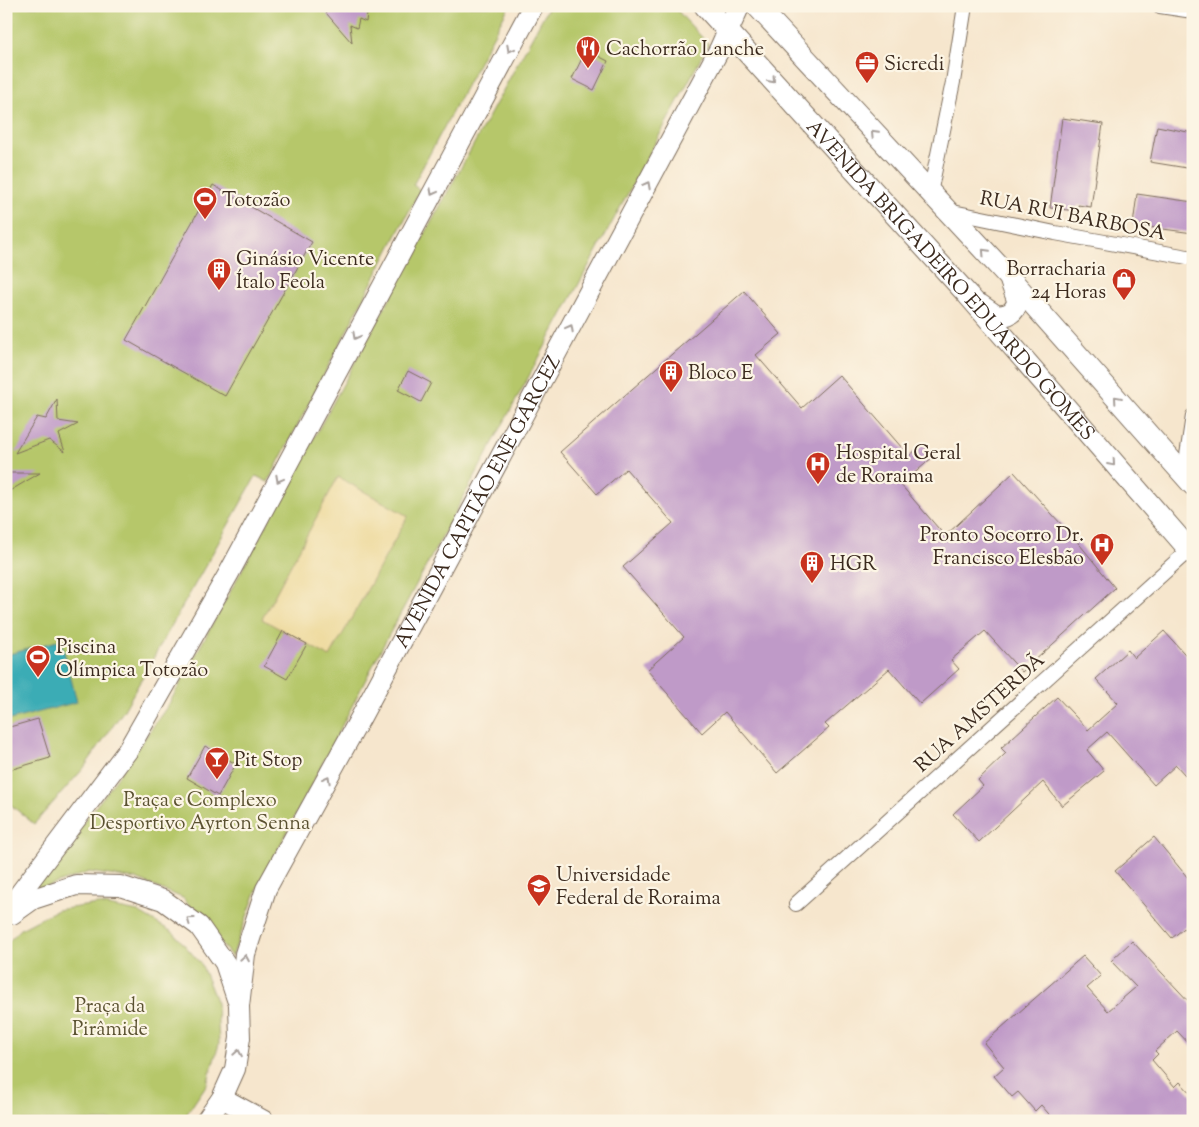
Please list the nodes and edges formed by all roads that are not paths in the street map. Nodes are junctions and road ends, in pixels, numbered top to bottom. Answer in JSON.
{"nodes":[{"id":1,"x":533,"y":6,"type":"edge"},
{"id":2,"x":705,"y":6,"type":"edge"},
{"id":3,"x":739,"y":6,"type":"edge"},
{"id":4,"x":757,"y":6,"type":"edge"},
{"id":5,"x":966,"y":6,"type":"edge"},
{"id":6,"x":1160,"y":6,"type":"edge"},
{"id":7,"x":1193,"y":11,"type":"edge"},
{"id":8,"x":728,"y":30,"type":"junction"},
{"id":9,"x":930,"y":194,"type":"junction"},
{"id":10,"x":946,"y":210,"type":"junction"},
{"id":11,"x":1193,"y":258,"type":"edge"},
{"id":12,"x":1008,"y":276,"type":"junction"},
{"id":13,"x":968,"y":296,"type":"junction"},
{"id":14,"x":1053,"y":329,"type":"junction"},
{"id":15,"x":1022,"y":358,"type":"junction"},
{"id":16,"x":1193,"y":416,"type":"edge"},
{"id":17,"x":1188,"y":480,"type":"edge"},
{"id":18,"x":1191,"y":552,"type":"edge"},
{"id":19,"x":796,"y":904,"type":"dead end"},
{"id":20,"x":6,"y":912,"type":"edge"},
{"id":21,"x":6,"y":918,"type":"edge"},
{"id":22,"x":239,"y":1006,"type":"junction"},
{"id":23,"x":222,"y":1098,"type":"junction"},
{"id":24,"x":206,"y":1121,"type":"edge"},
{"id":25,"x":264,"y":1121,"type":"edge"}],
"edges":[{"from":1,"to":20,"type":"street","one_way":true},
{"from":2,"to":8,"type":"main road","name":"AVENIDA BRIGADEIRO EDUARDO GOMES"},
{"from":3,"to":8,"type":"main road","name":"AVENIDA CAPITÃO ENE GARCEZ"},
{"from":9,"to":4,"type":"main road","name":"AVENIDA BRIGADEIRO EDUARDO GOMES","one_way":true},
{"from":5,"to":9,"type":"street"},
{"from":6,"to":7,"type":"street"},
{"from":8,"to":13,"type":"main road","name":"AVENIDA BRIGADEIRO EDUARDO GOMES","one_way":true},
{"from":22,"to":8,"type":"street","name":"AVENIDA CAPITÃO ENE GARCEZ","one_way":true},
{"from":9,"to":10,"type":"main road","name":"AVENIDA BRIGADEIRO EDUARDO GOMES"},
{"from":10,"to":11,"type":"street","name":"RUA RUI BARBOSA"},
{"from":12,"to":10,"type":"main road","name":"AVENIDA BRIGADEIRO EDUARDO GOMES","one_way":true},
{"from":12,"to":13,"type":"main road"},
{"from":12,"to":14,"type":"main road","name":"AVENIDA BRIGADEIRO EDUARDO GOMES"},
{"from":13,"to":15,"type":"main road","name":"AVENIDA BRIGADEIRO EDUARDO GOMES"},
{"from":14,"to":15,"type":"main road"},
{"from":17,"to":14,"type":"main road","name":"AVENIDA BRIGADEIRO EDUARDO GOMES","one_way":true},
{"from":15,"to":18,"type":"main road","name":"AVENIDA BRIGADEIRO EDUARDO GOMES","one_way":true},
{"from":16,"to":17,"type":"street"},
{"from":18,"to":19,"type":"street","name":"RUA AMSTERDÃ"},
{"from":22,"to":21,"type":"street","name":"AVENIDA CAPITÃO ENE GARCEZ","one_way":true},
{"from":23,"to":22,"type":"street","name":"AVENIDA CAPITÃO ENE GARCEZ","one_way":true},
{"from":23,"to":24,"type":"street","name":"AVENIDA CAPITÃO ENE GARCEZ"},
{"from":23,"to":25,"type":"street"}]}
